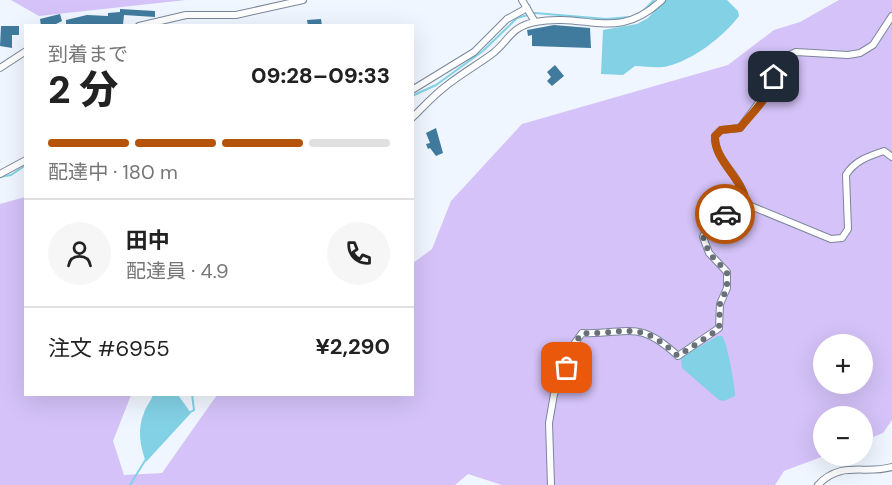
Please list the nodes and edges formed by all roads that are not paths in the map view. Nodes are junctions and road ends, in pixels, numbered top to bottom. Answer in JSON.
{"nodes":[{"id":1,"x":303,"y":0,"type":"edge"},
{"id":2,"x":522,"y":0,"type":"edge"},
{"id":3,"x":662,"y":0,"type":"edge"},
{"id":4,"x":527,"y":9,"type":"junction"},
{"id":5,"x":892,"y":16,"type":"edge"},
{"id":6,"x":534,"y":20,"type":"junction"},
{"id":7,"x":148,"y":24,"type":"edge"},
{"id":8,"x":24,"y":52,"type":"edge"},
{"id":9,"x":0,"y":68,"type":"edge"},
{"id":10,"x":437,"y":84,"type":"junction"},
{"id":11,"x":414,"y":90,"type":"edge"},
{"id":12,"x":414,"y":114,"type":"edge"},
{"id":13,"x":892,"y":157,"type":"edge"},
{"id":14,"x":24,"y":161,"type":"edge"},
{"id":15,"x":0,"y":174,"type":"edge"},
{"id":16,"x":746,"y":204,"type":"junction"},
{"id":17,"x":892,"y":467,"type":"edge"},
{"id":18,"x":551,"y":485,"type":"edge"},
{"id":19,"x":818,"y":485,"type":"edge"}],
"edges":[{"from":1,"to":7,"type":"street"},
{"from":2,"to":4,"type":"street"},
{"from":3,"to":6,"type":"street"},
{"from":4,"to":6,"type":"street"},
{"from":4,"to":10,"type":"street"},
{"from":5,"to":16,"type":"street"},
{"from":6,"to":10,"type":"street"},
{"from":8,"to":9,"type":"street"},
{"from":10,"to":11,"type":"street"},
{"from":10,"to":12,"type":"street"},
{"from":13,"to":16,"type":"street"},
{"from":14,"to":15,"type":"street"},
{"from":16,"to":18,"type":"street"},
{"from":17,"to":19,"type":"street"}]}
